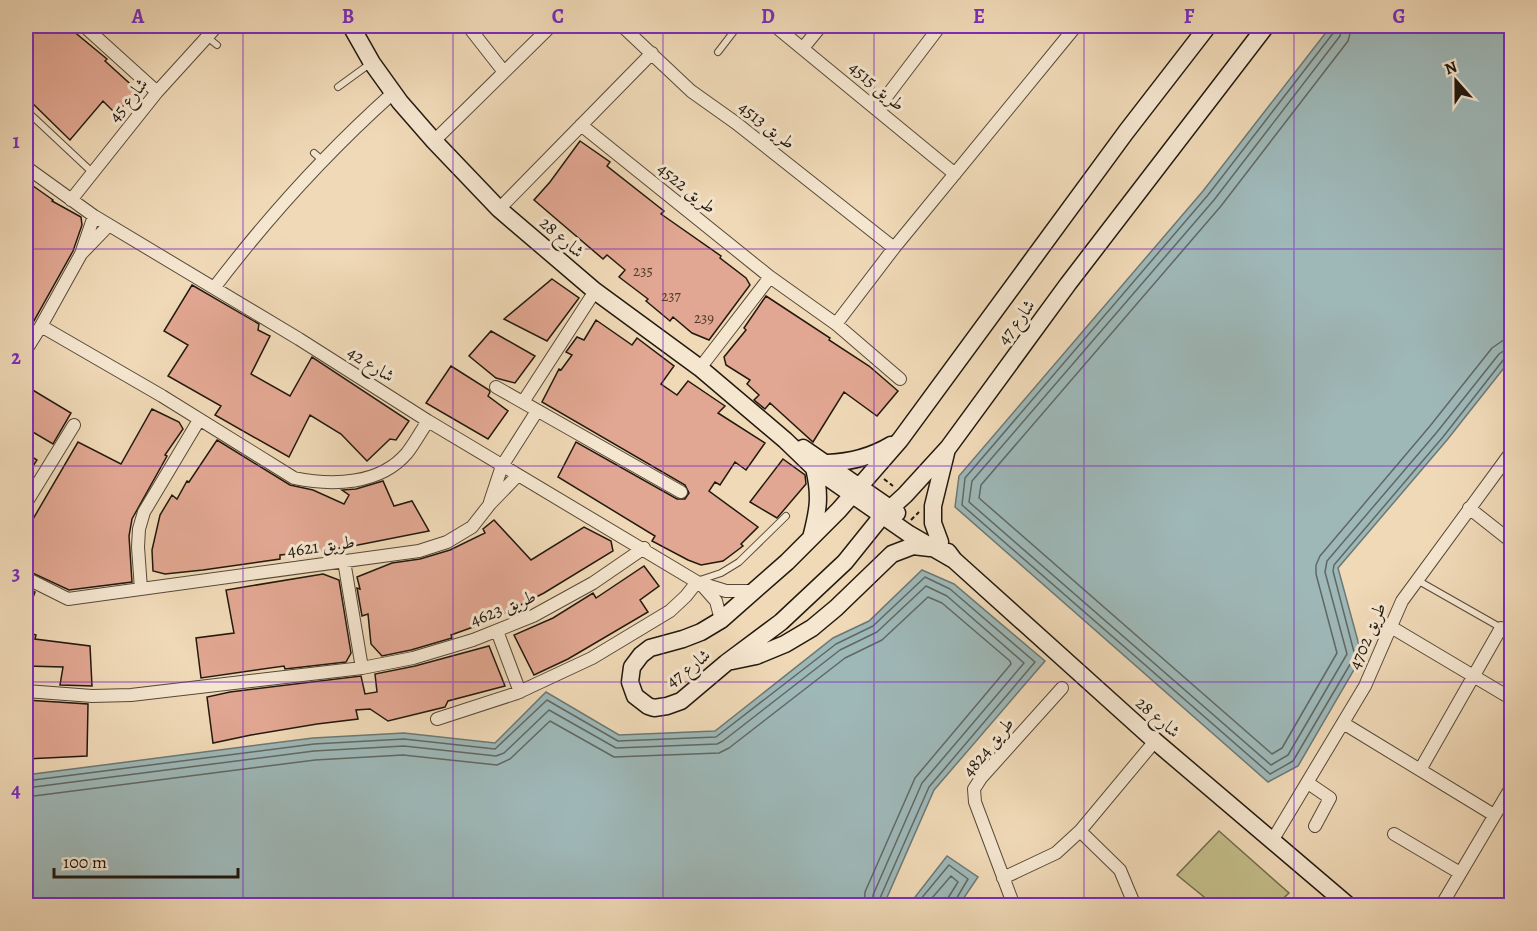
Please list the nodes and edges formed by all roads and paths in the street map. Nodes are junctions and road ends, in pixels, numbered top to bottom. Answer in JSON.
{"nodes":[{"id":1,"x":84,"y":26,"type":"edge"},
{"id":2,"x":217,"y":26,"type":"edge"},
{"id":3,"x":351,"y":26,"type":"edge"},
{"id":4,"x":468,"y":26,"type":"edge"},
{"id":5,"x":551,"y":26,"type":"edge"},
{"id":6,"x":622,"y":26,"type":"edge"},
{"id":7,"x":738,"y":26,"type":"edge"},
{"id":8,"x":775,"y":26,"type":"edge"},
{"id":9,"x":821,"y":26,"type":"edge"},
{"id":10,"x":940,"y":26,"type":"edge"},
{"id":11,"x":1076,"y":26,"type":"edge"},
{"id":12,"x":1208,"y":26,"type":"edge"},
{"id":13,"x":1266,"y":26,"type":"edge"},
{"id":14,"x":206,"y":36,"type":"junction"},
{"id":15,"x":217,"y":45,"type":"dead end"},
{"id":16,"x":803,"y":48,"type":"junction"},
{"id":17,"x":718,"y":52,"type":"dead end"},
{"id":18,"x":652,"y":53,"type":"junction"},
{"id":19,"x":372,"y":63,"type":"junction"},
{"id":20,"x":504,"y":72,"type":"junction"},
{"id":21,"x":338,"y":87,"type":"dead end"},
{"id":22,"x":157,"y":92,"type":"junction"},
{"id":23,"x":393,"y":93,"type":"junction"},
{"id":24,"x":877,"y":109,"type":"junction"},
{"id":25,"x":26,"y":112,"type":"edge"},
{"id":26,"x":581,"y":125,"type":"junction"},
{"id":27,"x":434,"y":141,"type":"junction"},
{"id":28,"x":26,"y":167,"type":"edge"},
{"id":29,"x":93,"y":173,"type":"junction"},
{"id":30,"x":955,"y":174,"type":"junction"},
{"id":31,"x":71,"y":200,"type":"junction"},
{"id":32,"x":499,"y":209,"type":"junction"},
{"id":33,"x":94,"y":216,"type":"junction"},
{"id":34,"x":109,"y":225,"type":"junction"},
{"id":35,"x":894,"y":248,"type":"junction"},
{"id":36,"x":81,"y":254,"type":"junction"},
{"id":37,"x":770,"y":277,"type":"junction"},
{"id":38,"x":214,"y":288,"type":"junction"},
{"id":39,"x":595,"y":291,"type":"junction"},
{"id":40,"x":836,"y":324,"type":"junction"},
{"id":41,"x":41,"y":326,"type":"junction"},
{"id":42,"x":26,"y":350,"type":"edge"},
{"id":43,"x":700,"y":368,"type":"junction"},
{"id":44,"x":900,"y":379,"type":"dead end"},
{"id":45,"x":496,"y":387,"type":"dead end"},
{"id":46,"x":523,"y":402,"type":"junction"},
{"id":47,"x":537,"y":411,"type":"junction"},
{"id":48,"x":199,"y":420,"type":"junction"},
{"id":49,"x":428,"y":421,"type":"junction"},
{"id":50,"x":74,"y":425,"type":"dead end"},
{"id":51,"x":900,"y":440,"type":"junction"},
{"id":52,"x":948,"y":447,"type":"junction"},
{"id":53,"x":1512,"y":451,"type":"edge"},
{"id":54,"x":502,"y":466,"type":"junction"},
{"id":55,"x":821,"y":466,"type":"junction"},
{"id":56,"x":873,"y":471,"type":"junction"},
{"id":57,"x":518,"y":475,"type":"junction"},
{"id":58,"x":856,"y":491,"type":"junction"},
{"id":59,"x":681,"y":492,"type":"dead end"},
{"id":60,"x":905,"y":495,"type":"junction"},
{"id":61,"x":26,"y":503,"type":"edge"},
{"id":62,"x":490,"y":504,"type":"junction"},
{"id":63,"x":1469,"y":508,"type":"junction"},
{"id":64,"x":887,"y":512,"type":"junction"},
{"id":65,"x":786,"y":516,"type":"dead end"},
{"id":66,"x":811,"y":538,"type":"junction"},
{"id":67,"x":1512,"y":542,"type":"edge"},
{"id":68,"x":936,"y":545,"type":"junction"},
{"id":69,"x":644,"y":549,"type":"junction"},
{"id":70,"x":344,"y":561,"type":"junction"},
{"id":71,"x":26,"y":578,"type":"edge"},
{"id":72,"x":1416,"y":580,"type":"junction"},
{"id":73,"x":699,"y":583,"type":"junction"},
{"id":74,"x":141,"y":589,"type":"junction"},
{"id":75,"x":755,"y":591,"type":"junction"},
{"id":76,"x":721,"y":620,"type":"junction"},
{"id":77,"x":1391,"y":627,"type":"junction"},
{"id":78,"x":497,"y":631,"type":"junction"},
{"id":79,"x":1506,"y":631,"type":"edge"},
{"id":80,"x":726,"y":663,"type":"junction"},
{"id":81,"x":362,"y":668,"type":"junction"},
{"id":82,"x":1474,"y":675,"type":"junction"},
{"id":83,"x":1062,"y":688,"type":"dead end"},
{"id":84,"x":26,"y":691,"type":"edge"},
{"id":85,"x":520,"y":692,"type":"junction"},
{"id":86,"x":1512,"y":699,"type":"edge"},
{"id":87,"x":437,"y":719,"type":"dead end"},
{"id":88,"x":1343,"y":723,"type":"junction"},
{"id":89,"x":1155,"y":741,"type":"junction"},
{"id":90,"x":1420,"y":770,"type":"junction"},
{"id":91,"x":1308,"y":783,"type":"junction"},
{"id":92,"x":1512,"y":786,"type":"edge"},
{"id":93,"x":1494,"y":815,"type":"junction"},
{"id":94,"x":1315,"y":826,"type":"dead end"},
{"id":95,"x":1080,"y":831,"type":"junction"},
{"id":96,"x":1394,"y":834,"type":"dead end"},
{"id":97,"x":1272,"y":841,"type":"junction"},
{"id":98,"x":1460,"y":873,"type":"junction"},
{"id":99,"x":1003,"y":878,"type":"junction"},
{"id":100,"x":1341,"y":903,"type":"edge"},
{"id":101,"x":1014,"y":906,"type":"edge"},
{"id":102,"x":1135,"y":906,"type":"edge"},
{"id":103,"x":1441,"y":906,"type":"edge"}],
"edges":[{"from":1,"to":22,"type":"street"},
{"from":2,"to":14,"type":"street","name":"شارع 45"},
{"from":3,"to":19,"type":"street","name":"شارع 28"},
{"from":4,"to":20,"type":"street"},
{"from":5,"to":20,"type":"street"},
{"from":6,"to":18,"type":"street","name":"طريق 4513"},
{"from":7,"to":17,"type":"lane"},
{"from":8,"to":16,"type":"street","name":"طريق 4515"},
{"from":9,"to":16,"type":"street"},
{"from":10,"to":24,"type":"street"},
{"from":11,"to":30,"type":"street"},
{"from":12,"to":51,"type":"street","name":"شارع 47"},
{"from":13,"to":52,"type":"street","name":"شارع 47"},
{"from":14,"to":15,"type":"lane"},
{"from":14,"to":22,"type":"street","name":"شارع 45"},
{"from":16,"to":24,"type":"street","name":"طريق 4515"},
{"from":18,"to":26,"type":"street"},
{"from":18,"to":35,"type":"street","name":"طريق 4513"},
{"from":19,"to":21,"type":"lane"},
{"from":19,"to":23,"type":"street","name":"شارع 28"},
{"from":20,"to":27,"type":"street"},
{"from":22,"to":29,"type":"street","name":"شارع 45"},
{"from":23,"to":27,"type":"street","name":"شارع 28"},
{"from":23,"to":38,"type":"street"},
{"from":24,"to":30,"type":"street","name":"طريق 4515"},
{"from":25,"to":29,"type":"lane"},
{"from":26,"to":32,"type":"street"},
{"from":26,"to":37,"type":"street","name":"طريق 4522"},
{"from":27,"to":32,"type":"street","name":"شارع 28"},
{"from":28,"to":31,"type":"street","name":"شارع 42"},
{"from":29,"to":31,"type":"street","name":"شارع 45"},
{"from":30,"to":35,"type":"street"},
{"from":31,"to":33,"type":"street","name":"شارع 42"},
{"from":32,"to":39,"type":"street","name":"شارع 28"},
{"from":33,"to":34,"type":"street","name":"شارع 42"},
{"from":33,"to":36,"type":"street"},
{"from":34,"to":36,"type":"street"},
{"from":34,"to":38,"type":"street","name":"شارع 42"},
{"from":35,"to":40,"type":"street"},
{"from":36,"to":41,"type":"street"},
{"from":37,"to":40,"type":"street","name":"طريق 4522"},
{"from":37,"to":43,"type":"street"},
{"from":38,"to":49,"type":"street","name":"شارع 42"},
{"from":39,"to":43,"type":"street","name":"شارع 28"},
{"from":39,"to":46,"type":"street"},
{"from":40,"to":44,"type":"street","name":"طريق 4522"},
{"from":41,"to":42,"type":"street"},
{"from":41,"to":48,"type":"street"},
{"from":43,"to":55,"type":"street","name":"شارع 28"},
{"from":45,"to":46,"type":"street"},
{"from":46,"to":47,"type":"street"},
{"from":47,"to":54,"type":"street","name":"طريق 4621"},
{"from":47,"to":59,"type":"street"},
{"from":48,"to":49,"type":"street"},
{"from":48,"to":74,"type":"street"},
{"from":49,"to":54,"type":"street","name":"شارع 42"},
{"from":50,"to":61,"type":"street"},
{"from":51,"to":55,"type":"street"},
{"from":51,"to":56,"type":"street","name":"شارع 47"},
{"from":52,"to":60,"type":"street","name":"شارع 47"},
{"from":52,"to":68,"type":"street"},
{"from":53,"to":63,"type":"street","name":"طريق 4702"},
{"from":54,"to":57,"type":"street","name":"شارع 42"},
{"from":54,"to":62,"type":"street","name":"طريق 4621"},
{"from":55,"to":58,"type":"street","name":"شارع 28"},
{"from":55,"to":66,"type":"street"},
{"from":56,"to":58,"type":"street","name":"شارع 47"},
{"from":56,"to":60,"type":"path"},
{"from":57,"to":62,"type":"street","name":"طريق 4621"},
{"from":57,"to":69,"type":"street","name":"شارع 42"},
{"from":58,"to":64,"type":"street","name":"شارع 28"},
{"from":58,"to":66,"type":"street","name":"شارع 47"},
{"from":60,"to":64,"type":"street","name":"شارع 47"},
{"from":62,"to":70,"type":"street","name":"طريق 4621"},
{"from":63,"to":67,"type":"street"},
{"from":63,"to":72,"type":"street","name":"طريق 4702"},
{"from":64,"to":68,"type":"street","name":"شارع 28"},
{"from":64,"to":80,"type":"street","name":"شارع 47"},
{"from":65,"to":73,"type":"lane"},
{"from":66,"to":75,"type":"street","name":"شارع 47"},
{"from":68,"to":80,"type":"street"},
{"from":68,"to":89,"type":"street","name":"شارع 28"},
{"from":69,"to":73,"type":"street","name":"شارع 42"},
{"from":69,"to":78,"type":"street","name":"طريق 4623"},
{"from":70,"to":74,"type":"street","name":"طريق 4621"},
{"from":70,"to":81,"type":"street"},
{"from":71,"to":74,"type":"street","name":"طريق 4621"},
{"from":72,"to":77,"type":"street","name":"طريق 4702"},
{"from":72,"to":79,"type":"lane"},
{"from":73,"to":75,"type":"street","name":"شارع 42"},
{"from":73,"to":76,"type":"street","name":"شارع 42"},
{"from":73,"to":85,"type":"street"},
{"from":75,"to":76,"type":"street","name":"شارع 47"},
{"from":76,"to":80,"type":"street","name":"شارع 47"},
{"from":77,"to":82,"type":"street"},
{"from":77,"to":88,"type":"street","name":"طريق 4702"},
{"from":78,"to":81,"type":"street","name":"طريق 4623"},
{"from":78,"to":85,"type":"street"},
{"from":79,"to":82,"type":"street"},
{"from":81,"to":84,"type":"street"},
{"from":82,"to":86,"type":"street"},
{"from":82,"to":90,"type":"street"},
{"from":83,"to":99,"type":"street","name":"طريق 4824"},
{"from":85,"to":87,"type":"street"},
{"from":88,"to":90,"type":"street"},
{"from":88,"to":91,"type":"street","name":"طريق 4702"},
{"from":89,"to":95,"type":"street"},
{"from":89,"to":97,"type":"street","name":"شارع 28"},
{"from":90,"to":93,"type":"street"},
{"from":91,"to":94,"type":"street"},
{"from":91,"to":97,"type":"street","name":"طريق 4702"},
{"from":92,"to":93,"type":"street"},
{"from":93,"to":98,"type":"street"},
{"from":95,"to":99,"type":"street"},
{"from":95,"to":102,"type":"street"},
{"from":96,"to":98,"type":"street"},
{"from":97,"to":100,"type":"street","name":"شارع 28"},
{"from":98,"to":103,"type":"street"},
{"from":99,"to":101,"type":"street","name":"طريق 4824"}]}
